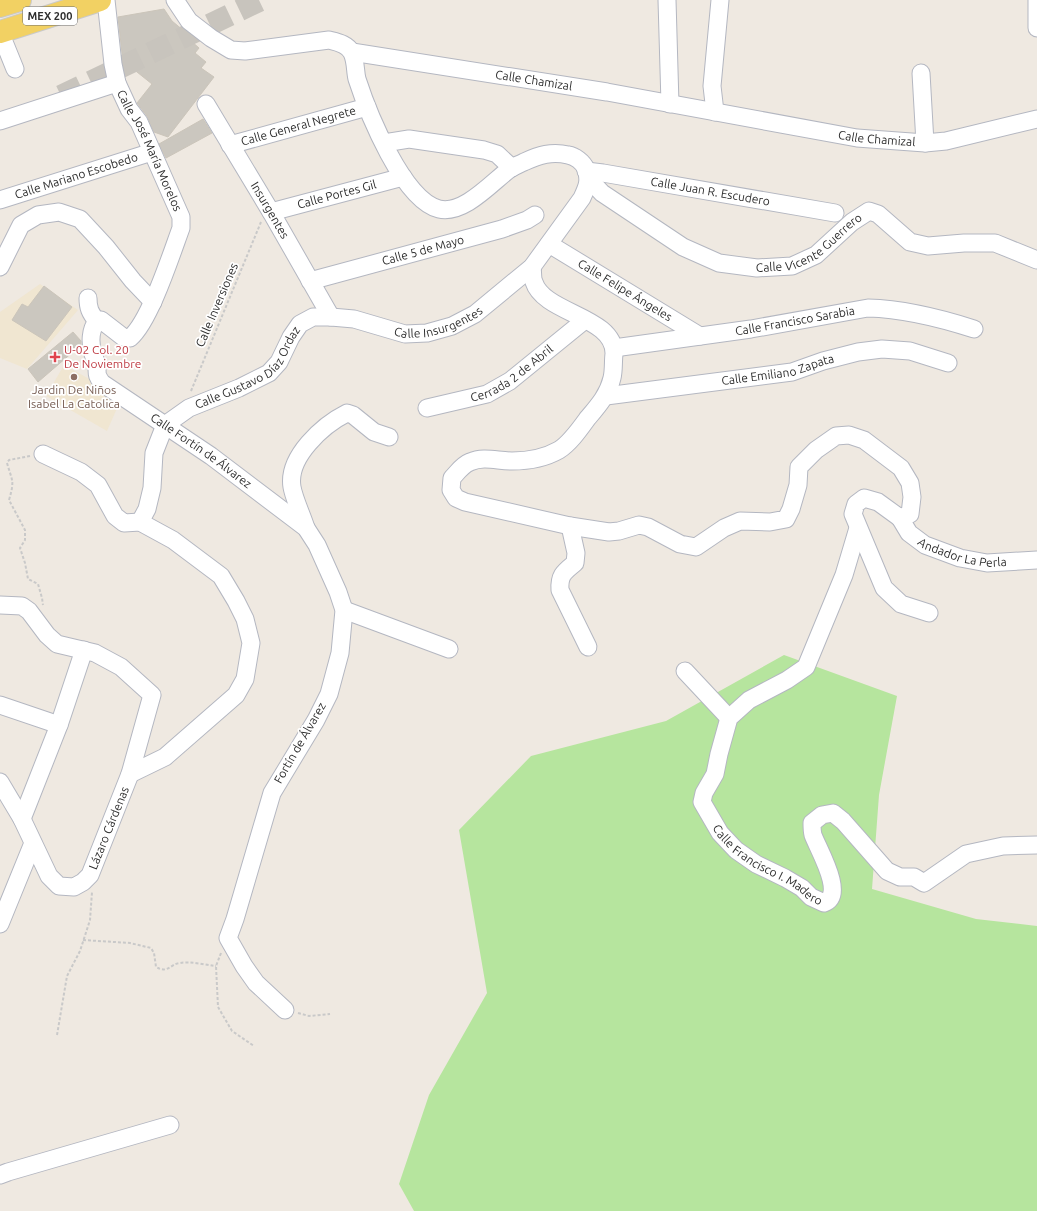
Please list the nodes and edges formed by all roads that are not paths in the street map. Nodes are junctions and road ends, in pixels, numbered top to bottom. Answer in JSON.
{"nodes":[{"id":1,"x":20,"y":0,"type":"edge"},
{"id":2,"x":100,"y":0,"type":"edge"},
{"id":3,"x":106,"y":0,"type":"edge"},
{"id":4,"x":174,"y":0,"type":"edge"},
{"id":5,"x":667,"y":0,"type":"edge"},
{"id":6,"x":720,"y":0,"type":"edge"},
{"id":7,"x":1037,"y":0,"type":"edge"},
{"id":8,"x":0,"y":6,"type":"edge"},
{"id":9,"x":1037,"y":28,"type":"edge"},
{"id":10,"x":0,"y":32,"type":"edge"},
{"id":11,"x":352,"y":52,"type":"junction"},
{"id":12,"x":14,"y":69,"type":"dead end"},
{"id":13,"x":921,"y":72,"type":"dead end"},
{"id":14,"x":117,"y":83,"type":"junction"},
{"id":15,"x":206,"y":104,"type":"dead end"},
{"id":16,"x":670,"y":104,"type":"junction"},
{"id":17,"x":367,"y":107,"type":"junction"},
{"id":18,"x":715,"y":112,"type":"junction"},
{"id":19,"x":1037,"y":118,"type":"edge"},
{"id":20,"x":0,"y":121,"type":"edge"},
{"id":21,"x":384,"y":143,"type":"junction"},
{"id":22,"x":925,"y":143,"type":"junction"},
{"id":23,"x":230,"y":145,"type":"junction"},
{"id":24,"x":152,"y":152,"type":"junction"},
{"id":25,"x":512,"y":168,"type":"junction"},
{"id":26,"x":588,"y":175,"type":"junction"},
{"id":27,"x":403,"y":177,"type":"junction"},
{"id":28,"x":0,"y":200,"type":"edge"},
{"id":29,"x":271,"y":212,"type":"junction"},
{"id":30,"x":835,"y":213,"type":"dead end"},
{"id":31,"x":535,"y":215,"type":"dead end"},
{"id":32,"x":549,"y":244,"type":"junction"},
{"id":33,"x":1037,"y":260,"type":"edge"},
{"id":34,"x":0,"y":267,"type":"edge"},
{"id":35,"x":532,"y":267,"type":"junction"},
{"id":36,"x":310,"y":282,"type":"junction"},
{"id":37,"x":88,"y":298,"type":"dead end"},
{"id":38,"x":153,"y":302,"type":"junction"},
{"id":39,"x":331,"y":317,"type":"junction"},
{"id":40,"x":586,"y":320,"type":"junction"},
{"id":41,"x":97,"y":321,"type":"junction"},
{"id":42,"x":974,"y":330,"type":"dead end"},
{"id":43,"x":700,"y":336,"type":"junction"},
{"id":44,"x":614,"y":348,"type":"junction"},
{"id":45,"x":948,"y":363,"type":"dead end"},
{"id":46,"x":606,"y":396,"type":"junction"},
{"id":47,"x":428,"y":408,"type":"dead end"},
{"id":48,"x":165,"y":425,"type":"junction"},
{"id":49,"x":389,"y":437,"type":"dead end"},
{"id":50,"x":43,"y":454,"type":"road end"},
{"id":51,"x":900,"y":518,"type":"junction"},
{"id":52,"x":140,"y":522,"type":"junction"},
{"id":53,"x":570,"y":526,"type":"junction"},
{"id":54,"x":306,"y":528,"type":"junction"},
{"id":55,"x":858,"y":528,"type":"junction"},
{"id":56,"x":1037,"y":560,"type":"edge"},
{"id":57,"x":0,"y":605,"type":"edge"},
{"id":58,"x":344,"y":610,"type":"junction"},
{"id":59,"x":929,"y":613,"type":"dead end"},
{"id":60,"x":588,"y":647,"type":"dead end"},
{"id":61,"x":449,"y":649,"type":"dead end"},
{"id":62,"x":84,"y":650,"type":"junction"},
{"id":63,"x":685,"y":671,"type":"dead end"},
{"id":64,"x":0,"y":705,"type":"edge"},
{"id":65,"x":729,"y":718,"type":"junction"},
{"id":66,"x":59,"y":725,"type":"junction"},
{"id":67,"x":130,"y":774,"type":"junction"},
{"id":68,"x":0,"y":782,"type":"edge"},
{"id":69,"x":22,"y":819,"type":"junction"},
{"id":70,"x":33,"y":843,"type":"junction"},
{"id":71,"x":1037,"y":845,"type":"edge"},
{"id":72,"x":0,"y":924,"type":"edge"},
{"id":73,"x":285,"y":1010,"type":"road end"},
{"id":74,"x":170,"y":1125,"type":"dead end"},
{"id":75,"x":0,"y":1176,"type":"edge"}],
"edges":[{"from":1,"to":8,"type":"main road","number":"MEX 200"},
{"from":2,"to":10,"type":"main road","number":"MEX 200"},
{"from":3,"to":14,"type":"street","name":"Calle José María Morelos"},
{"from":4,"to":11,"type":"street"},
{"from":5,"to":16,"type":"street"},
{"from":6,"to":18,"type":"street"},
{"from":7,"to":9,"type":"street"},
{"from":10,"to":12,"type":"street"},
{"from":11,"to":16,"type":"street","name":"Calle Chamizal"},
{"from":11,"to":17,"type":"street"},
{"from":13,"to":22,"type":"street"},
{"from":14,"to":20,"type":"street"},
{"from":14,"to":24,"type":"street","name":"Calle José María Morelos"},
{"from":15,"to":23,"type":"street","name":"Insurgentes"},
{"from":16,"to":18,"type":"street","name":"Calle Chamizal"},
{"from":17,"to":21,"type":"street"},
{"from":17,"to":23,"type":"street","name":"Calle General Negrete"},
{"from":18,"to":22,"type":"street","name":"Calle Chamizal"},
{"from":19,"to":22,"type":"street","name":"Calle Chamizal"},
{"from":21,"to":25,"type":"street"},
{"from":21,"to":27,"type":"street"},
{"from":23,"to":29,"type":"street","name":"Insurgentes"},
{"from":24,"to":28,"type":"street","name":"Calle Mariano Escobedo"},
{"from":24,"to":38,"type":"street","name":"Calle José María Morelos"},
{"from":25,"to":26,"type":"street"},
{"from":25,"to":27,"type":"street"},
{"from":26,"to":30,"type":"street","name":"Calle Juan R. Escudero"},
{"from":26,"to":32,"type":"street","name":"Calle Insurgentes"},
{"from":26,"to":33,"type":"street","name":"Calle Vicente Guerrero"},
{"from":27,"to":29,"type":"street","name":"Calle Portes Gil"},
{"from":29,"to":36,"type":"street","name":"Insurgentes"},
{"from":31,"to":36,"type":"street","name":"Calle 5 de Mayo"},
{"from":32,"to":35,"type":"street","name":"Calle Insurgentes"},
{"from":32,"to":43,"type":"street","name":"Calle Felipe Ángeles"},
{"from":34,"to":38,"type":"street"},
{"from":35,"to":39,"type":"street","name":"Calle Insurgentes"},
{"from":35,"to":40,"type":"street"},
{"from":36,"to":39,"type":"street","name":"Insurgentes"},
{"from":37,"to":41,"type":"street"},
{"from":38,"to":41,"type":"street","name":"Calle José María Morelos"},
{"from":39,"to":48,"type":"street","name":"Calle Gustavo Díaz Ordaz"},
{"from":40,"to":44,"type":"street"},
{"from":40,"to":47,"type":"street","name":"Cerrada 2 de Abril"},
{"from":41,"to":48,"type":"street","name":"Calle Fortín de Álvarez"},
{"from":42,"to":43,"type":"street","name":"Calle Francisco Sarabia"},
{"from":43,"to":44,"type":"street","name":"Calle Francisco Sarabia"},
{"from":44,"to":46,"type":"street"},
{"from":45,"to":46,"type":"street","name":"Calle Emiliano Zapata"},
{"from":46,"to":53,"type":"street"},
{"from":48,"to":52,"type":"street"},
{"from":48,"to":54,"type":"street","name":"Calle Fortín de Álvarez"},
{"from":49,"to":54,"type":"street"},
{"from":50,"to":52,"type":"street"},
{"from":51,"to":53,"type":"street"},
{"from":51,"to":55,"type":"street"},
{"from":51,"to":56,"type":"street","name":"Andador La Perla"},
{"from":52,"to":67,"type":"street"},
{"from":53,"to":60,"type":"street"},
{"from":54,"to":58,"type":"street","name":"Fortín de Álvarez"},
{"from":55,"to":59,"type":"street"},
{"from":55,"to":65,"type":"street"},
{"from":57,"to":62,"type":"street"},
{"from":58,"to":61,"type":"street"},
{"from":58,"to":73,"type":"street","name":"Fortín de Álvarez"},
{"from":62,"to":66,"type":"street"},
{"from":62,"to":67,"type":"street","name":"Lázaro Cárdenas"},
{"from":63,"to":65,"type":"street"},
{"from":64,"to":66,"type":"street"},
{"from":65,"to":71,"type":"street","name":"Calle Francisco I. Madero"},
{"from":66,"to":69,"type":"street"},
{"from":67,"to":70,"type":"street","name":"Lázaro Cárdenas"},
{"from":68,"to":69,"type":"street","name":"Lázaro Cárdenas"},
{"from":69,"to":70,"type":"street","name":"Lázaro Cárdenas"},
{"from":70,"to":72,"type":"street"},
{"from":74,"to":75,"type":"street"}]}
